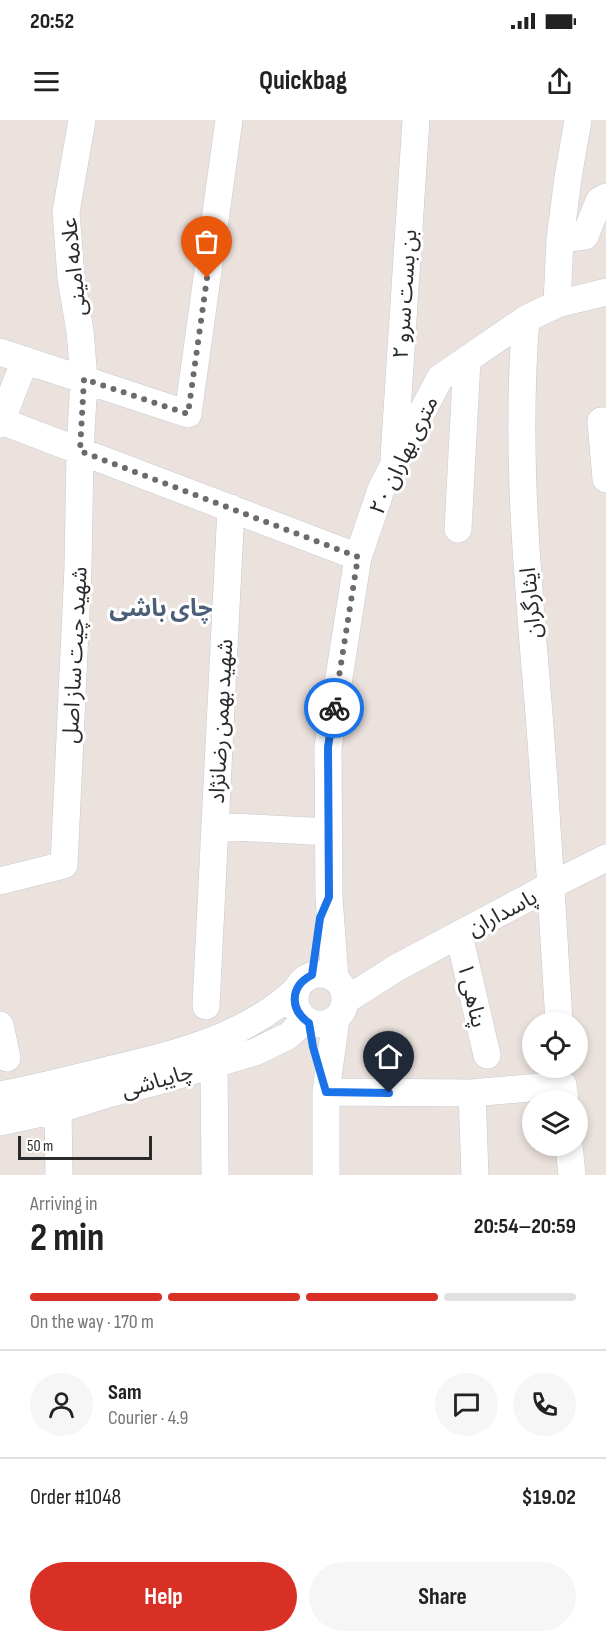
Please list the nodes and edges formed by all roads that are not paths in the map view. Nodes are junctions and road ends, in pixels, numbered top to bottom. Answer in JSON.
{"nodes":[{"id":1,"x":82,"y":120,"type":"edge"},
{"id":2,"x":229,"y":120,"type":"edge"},
{"id":3,"x":416,"y":120,"type":"edge"},
{"id":4,"x":578,"y":120,"type":"edge"},
{"id":5,"x":606,"y":197,"type":"edge"},
{"id":6,"x":560,"y":239,"type":"junction"},
{"id":7,"x":606,"y":292,"type":"edge"},
{"id":8,"x":557,"y":304,"type":"junction"},
{"id":9,"x":526,"y":319,"type":"junction"},
{"id":10,"x":13,"y":356,"type":"edge"},
{"id":11,"x":467,"y":360,"type":"junction"},
{"id":12,"x":84,"y":379,"type":"junction"},
{"id":13,"x":1,"y":422,"type":"edge"},
{"id":14,"x":606,"y":427,"type":"edge"},
{"id":15,"x":80,"y":451,"type":"junction"},
{"id":16,"x":393,"y":468,"type":"junction"},
{"id":17,"x":606,"y":479,"type":"edge"},
{"id":18,"x":231,"y":508,"type":"junction"},
{"id":19,"x":458,"y":529,"type":"dead end"},
{"id":20,"x":358,"y":557,"type":"junction"},
{"id":21,"x":215,"y":826,"type":"junction"},
{"id":22,"x":329,"y":832,"type":"junction"},
{"id":23,"x":606,"y":858,"type":"edge"},
{"id":24,"x":0,"y":881,"type":"edge"},
{"id":25,"x":550,"y":886,"type":"junction"},
{"id":26,"x":459,"y":935,"type":"junction"},
{"id":27,"x":327,"y":990,"type":"junction"},
{"id":28,"x":206,"y":1006,"type":"dead end"},
{"id":29,"x":558,"y":1012,"type":"edge"},
{"id":30,"x":308,"y":1021,"type":"junction"},
{"id":31,"x":0,"y":1025,"type":"edge"},
{"id":32,"x":487,"y":1054,"type":"dead end"},
{"id":33,"x":7,"y":1058,"type":"dead end"},
{"id":34,"x":214,"y":1064,"type":"junction"},
{"id":35,"x":563,"y":1085,"type":"edge"},
{"id":36,"x":326,"y":1092,"type":"junction"},
{"id":37,"x":472,"y":1093,"type":"junction"},
{"id":38,"x":0,"y":1095,"type":"edge"},
{"id":39,"x":58,"y":1109,"type":"junction"},
{"id":40,"x":0,"y":1122,"type":"edge"},
{"id":41,"x":570,"y":1156,"type":"edge"},
{"id":42,"x":59,"y":1175,"type":"edge"},
{"id":43,"x":215,"y":1175,"type":"edge"},
{"id":44,"x":326,"y":1175,"type":"edge"},
{"id":45,"x":475,"y":1175,"type":"edge"},
{"id":46,"x":572,"y":1175,"type":"edge"}],
"edges":[{"from":1,"to":12,"type":"street","name":"علامه امینی"},
{"from":2,"to":12,"type":"street"},
{"from":3,"to":16,"type":"street","name":"بن بست سرو ۲"},
{"from":4,"to":6,"type":"street"},
{"from":5,"to":6,"type":"street"},
{"from":6,"to":8,"type":"street"},
{"from":7,"to":8,"type":"street","name":"۲۰ متری بهاران"},
{"from":8,"to":9,"type":"street","name":"۲۰ متری بهاران"},
{"from":9,"to":11,"type":"street","name":"۲۰ متری بهاران"},
{"from":9,"to":25,"type":"street","name":"ایثارگران"},
{"from":10,"to":12,"type":"street"},
{"from":10,"to":13,"type":"street"},
{"from":11,"to":16,"type":"street","name":"۲۰ متری بهاران"},
{"from":11,"to":19,"type":"street"},
{"from":12,"to":15,"type":"street","name":"شهید چیت ساز اصل"},
{"from":13,"to":15,"type":"street"},
{"from":14,"to":17,"type":"street"},
{"from":15,"to":18,"type":"street"},
{"from":15,"to":24,"type":"street","name":"شهید چیت ساز اصل"},
{"from":16,"to":20,"type":"street","name":"۲۰ متری بهاران"},
{"from":18,"to":20,"type":"street"},
{"from":18,"to":21,"type":"street","name":"شهید بهمن رضانژاد"},
{"from":20,"to":22,"type":"street","name":"۲۰ متری بهاران"},
{"from":21,"to":22,"type":"street","name":"شهید بهمن رضانژاد"},
{"from":21,"to":28,"type":"street","name":"شهید بهمن رضانژاد"},
{"from":22,"to":27,"type":"street","name":"۲۰ متری بهاران"},
{"from":23,"to":25,"type":"street","name":"پاسداران"},
{"from":25,"to":26,"type":"street","name":"پاسداران"},
{"from":25,"to":29,"type":"street","name":"ایثارگران"},
{"from":26,"to":27,"type":"street","name":"پاسداران"},
{"from":26,"to":32,"type":"street","name":"پناهی ۱"},
{"from":27,"to":30,"type":"street","name":"پاسداران"},
{"from":27,"to":30,"type":"street"},
{"from":27,"to":36,"type":"street","name":"۲۰ متری بهاران"},
{"from":27,"to":38,"type":"street","name":"چایباشی"},
{"from":30,"to":34,"type":"street","name":"چایباشی"},
{"from":30,"to":36,"type":"street"},
{"from":31,"to":33,"type":"street"},
{"from":34,"to":39,"type":"street","name":"چایباشی"},
{"from":34,"to":43,"type":"street"},
{"from":35,"to":37,"type":"street"},
{"from":36,"to":37,"type":"street"},
{"from":36,"to":44,"type":"street"},
{"from":37,"to":45,"type":"street"},
{"from":39,"to":40,"type":"street","name":"چایباشی"},
{"from":39,"to":42,"type":"street"},
{"from":41,"to":46,"type":"street"}]}
